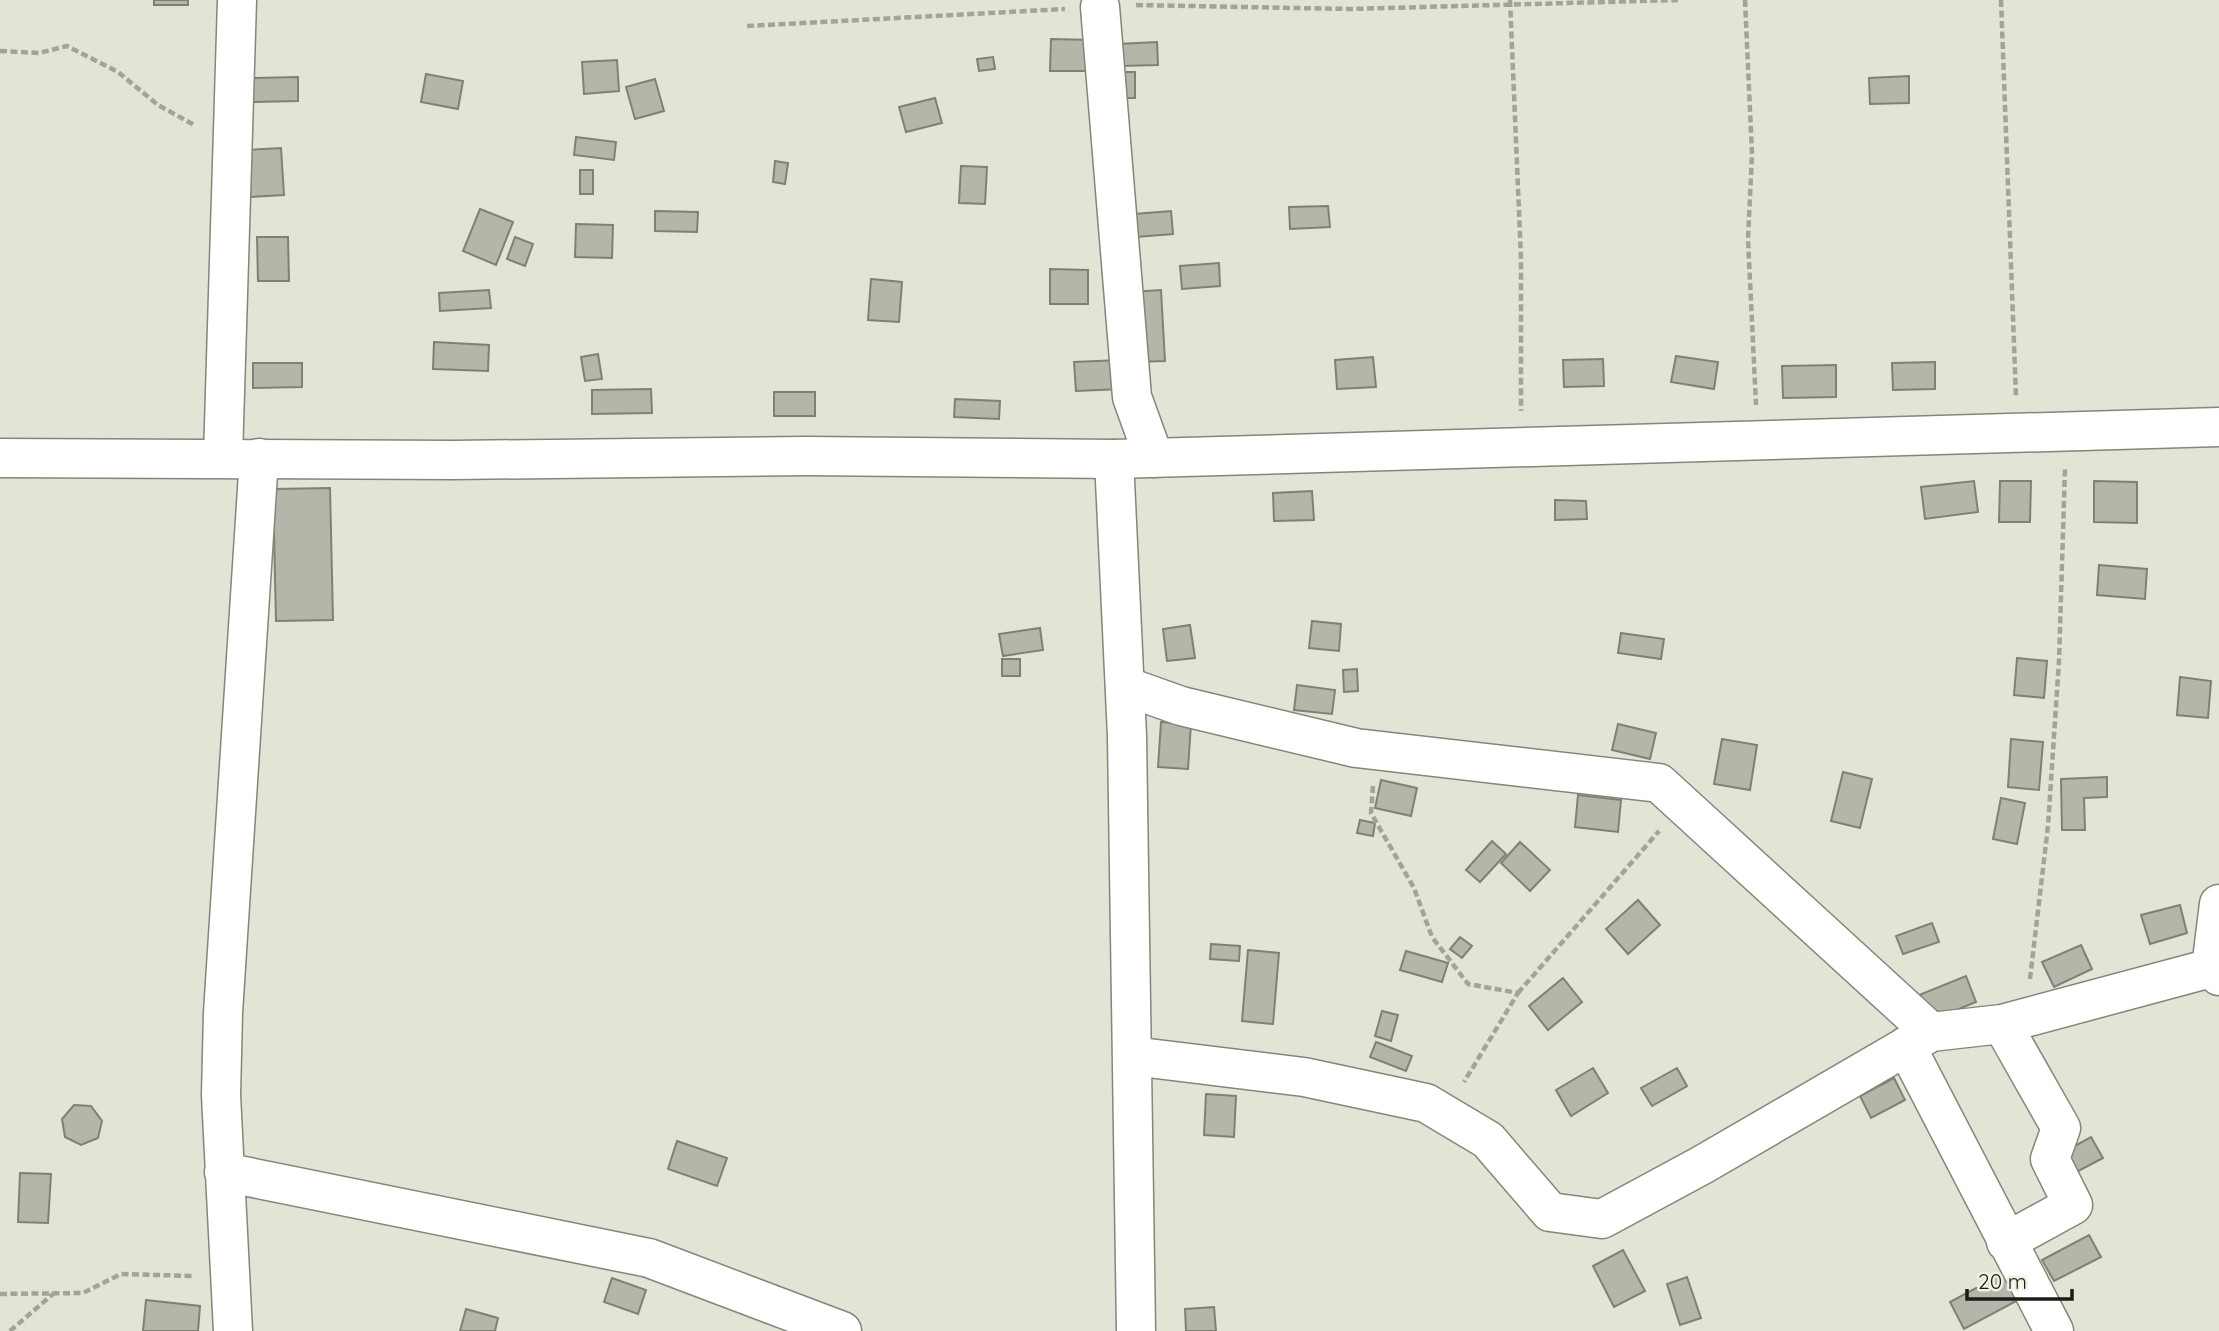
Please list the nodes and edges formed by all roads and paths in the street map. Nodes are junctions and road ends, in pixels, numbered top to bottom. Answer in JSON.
{"nodes":[{"id":1,"x":237,"y":0,"type":"edge"},
{"id":2,"x":1510,"y":0,"type":"edge"},
{"id":3,"x":1678,"y":0,"type":"edge"},
{"id":4,"x":1745,"y":0,"type":"edge"},
{"id":5,"x":2001,"y":0,"type":"edge"},
{"id":6,"x":1100,"y":7,"type":"junction"},
{"id":7,"x":1512,"y":7,"type":"junction"},
{"id":8,"x":747,"y":26,"type":"dead end"},
{"id":9,"x":0,"y":51,"type":"edge"},
{"id":10,"x":233,"y":140,"type":"junction"},
{"id":11,"x":2219,"y":427,"type":"edge"},
{"id":12,"x":2066,"y":432,"type":"junction"},
{"id":13,"x":2017,"y":433,"type":"junction"},
{"id":14,"x":1758,"y":441,"type":"junction"},
{"id":15,"x":1522,"y":447,"type":"junction"},
{"id":16,"x":0,"y":457,"type":"edge"},
{"id":17,"x":241,"y":457,"type":"junction"},
{"id":18,"x":1154,"y":458,"type":"junction"},
{"id":19,"x":1114,"y":459,"type":"junction"},
{"id":20,"x":1125,"y":686,"type":"junction"},
{"id":21,"x":1376,"y":750,"type":"junction"},
{"id":22,"x":1682,"y":804,"type":"junction"},
{"id":23,"x":2219,"y":904,"type":"edge"},
{"id":24,"x":2215,"y":972,"type":"edge"},
{"id":25,"x":1518,"y":993,"type":"junction"},
{"id":26,"x":2013,"y":1021,"type":"junction"},
{"id":27,"x":1918,"y":1039,"type":"junction"},
{"id":28,"x":1132,"y":1056,"type":"junction"},
{"id":29,"x":1444,"y":1114,"type":"junction"},
{"id":30,"x":224,"y":1172,"type":"junction"},
{"id":31,"x":2006,"y":1242,"type":"junction"},
{"id":32,"x":229,"y":1277,"type":"junction"},
{"id":33,"x":54,"y":1293,"type":"junction"},
{"id":34,"x":0,"y":1294,"type":"edge"},
{"id":35,"x":10,"y":1331,"type":"edge"},
{"id":36,"x":233,"y":1331,"type":"edge"},
{"id":37,"x":842,"y":1331,"type":"edge"},
{"id":38,"x":1136,"y":1331,"type":"edge"},
{"id":39,"x":2054,"y":1331,"type":"edge"}],
"edges":[{"from":1,"to":10,"type":"street"},
{"from":2,"to":7,"type":"path"},
{"from":3,"to":7,"type":"path"},
{"from":4,"to":14,"type":"path"},
{"from":5,"to":13,"type":"path"},
{"from":6,"to":7,"type":"path"},
{"from":6,"to":8,"type":"path"},
{"from":6,"to":18,"type":"street"},
{"from":7,"to":15,"type":"path"},
{"from":9,"to":10,"type":"path"},
{"from":10,"to":17,"type":"street"},
{"from":11,"to":12,"type":"street"},
{"from":12,"to":13,"type":"street"},
{"from":12,"to":26,"type":"path"},
{"from":13,"to":14,"type":"street"},
{"from":14,"to":15,"type":"street"},
{"from":15,"to":18,"type":"street"},
{"from":16,"to":17,"type":"street"},
{"from":17,"to":19,"type":"street"},
{"from":17,"to":30,"type":"street"},
{"from":18,"to":19,"type":"street"},
{"from":19,"to":20,"type":"street"},
{"from":20,"to":21,"type":"street"},
{"from":20,"to":28,"type":"street"},
{"from":21,"to":22,"type":"street"},
{"from":21,"to":25,"type":"path"},
{"from":22,"to":25,"type":"path"},
{"from":22,"to":27,"type":"street"},
{"from":23,"to":24,"type":"street"},
{"from":24,"to":26,"type":"street"},
{"from":25,"to":29,"type":"path"},
{"from":26,"to":27,"type":"street"},
{"from":26,"to":31,"type":"street"},
{"from":27,"to":29,"type":"street"},
{"from":27,"to":31,"type":"street"},
{"from":28,"to":29,"type":"street"},
{"from":28,"to":38,"type":"street"},
{"from":30,"to":32,"type":"street"},
{"from":30,"to":37,"type":"street"},
{"from":31,"to":39,"type":"street"},
{"from":32,"to":33,"type":"path"},
{"from":32,"to":36,"type":"street"},
{"from":33,"to":34,"type":"path"},
{"from":33,"to":35,"type":"path"}]}
